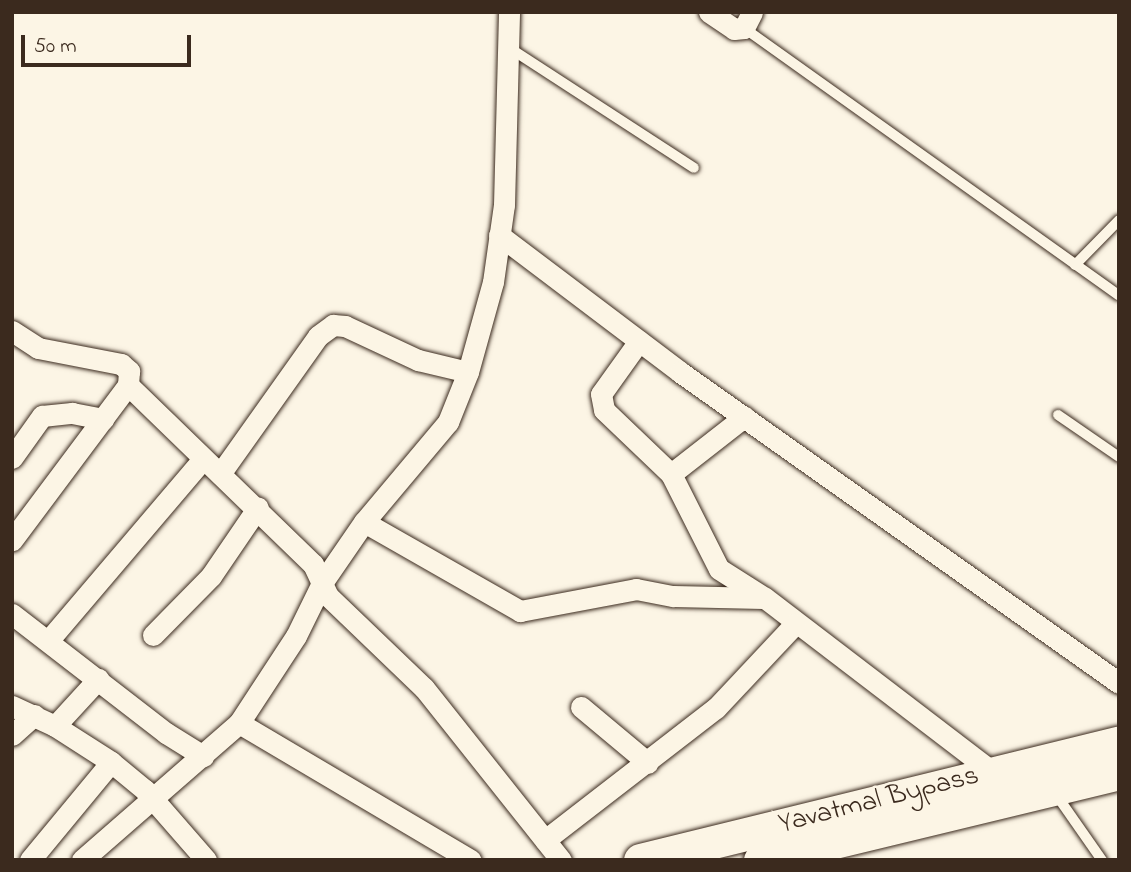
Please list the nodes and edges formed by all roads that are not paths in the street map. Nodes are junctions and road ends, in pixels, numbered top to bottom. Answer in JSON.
{"nodes":[{"id":1,"x":509,"y":12,"type":"edge"},
{"id":2,"x":709,"y":12,"type":"edge"},
{"id":3,"x":748,"y":20,"type":"edge"},
{"id":4,"x":511,"y":49,"type":"junction"},
{"id":5,"x":694,"y":168,"type":"dead end"},
{"id":6,"x":1119,"y":220,"type":"edge"},
{"id":7,"x":499,"y":235,"type":"junction"},
{"id":8,"x":1075,"y":265,"type":"junction"},
{"id":9,"x":1119,"y":295,"type":"edge"},
{"id":10,"x":12,"y":331,"type":"edge"},
{"id":11,"x":639,"y":341,"type":"junction"},
{"id":12,"x":468,"y":372,"type":"junction"},
{"id":13,"x":128,"y":385,"type":"junction"},
{"id":14,"x":1058,"y":415,"type":"dead end"},
{"id":15,"x":744,"y":417,"type":"junction"},
{"id":16,"x":103,"y":419,"type":"junction"},
{"id":17,"x":1119,"y":457,"type":"edge"},
{"id":18,"x":12,"y":458,"type":"edge"},
{"id":19,"x":202,"y":459,"type":"junction"},
{"id":20,"x":220,"y":474,"type":"junction"},
{"id":21,"x":671,"y":474,"type":"junction"},
{"id":22,"x":258,"y":507,"type":"junction"},
{"id":23,"x":364,"y":522,"type":"junction"},
{"id":24,"x":12,"y":540,"type":"edge"},
{"id":25,"x":322,"y":583,"type":"junction"},
{"id":26,"x":765,"y":598,"type":"junction"},
{"id":27,"x":12,"y":614,"type":"edge"},
{"id":28,"x":795,"y":624,"type":"junction"},
{"id":29,"x":153,"y":635,"type":"dead end"},
{"id":30,"x":48,"y":641,"type":"junction"},
{"id":31,"x":98,"y":679,"type":"junction"},
{"id":32,"x":1119,"y":683,"type":"edge"},
{"id":33,"x":12,"y":706,"type":"edge"},
{"id":34,"x":581,"y":707,"type":"dead end"},
{"id":35,"x":34,"y":715,"type":"junction"},
{"id":36,"x":239,"y":723,"type":"junction"},
{"id":37,"x":55,"y":726,"type":"junction"},
{"id":38,"x":12,"y":735,"type":"edge"},
{"id":39,"x":1119,"y":743,"type":"edge"},
{"id":40,"x":203,"y":755,"type":"junction"},
{"id":41,"x":111,"y":762,"type":"junction"},
{"id":42,"x":648,"y":763,"type":"junction"},
{"id":43,"x":995,"y":773,"type":"junction"},
{"id":44,"x":1119,"y":773,"type":"edge"},
{"id":45,"x":1048,"y":775,"type":"junction"},
{"id":46,"x":152,"y":798,"type":"junction"},
{"id":47,"x":545,"y":840,"type":"junction"},
{"id":48,"x":30,"y":860,"type":"edge"},
{"id":49,"x":82,"y":860,"type":"edge"},
{"id":50,"x":206,"y":860,"type":"edge"},
{"id":51,"x":471,"y":860,"type":"edge"},
{"id":52,"x":561,"y":860,"type":"edge"},
{"id":53,"x":640,"y":860,"type":"edge"},
{"id":54,"x":760,"y":860,"type":"edge"},
{"id":55,"x":1102,"y":860,"type":"edge"}],
"edges":[{"from":1,"to":4,"type":"street"},
{"from":2,"to":3,"type":"street"},
{"from":3,"to":8,"type":"lane"},
{"from":4,"to":5,"type":"lane"},
{"from":4,"to":7,"type":"street"},
{"from":6,"to":8,"type":"lane"},
{"from":7,"to":11,"type":"street"},
{"from":7,"to":12,"type":"street"},
{"from":8,"to":9,"type":"lane"},
{"from":10,"to":13,"type":"street"},
{"from":11,"to":15,"type":"street"},
{"from":11,"to":21,"type":"street"},
{"from":12,"to":20,"type":"street"},
{"from":12,"to":23,"type":"street"},
{"from":13,"to":16,"type":"street"},
{"from":13,"to":19,"type":"street"},
{"from":14,"to":17,"type":"lane"},
{"from":15,"to":21,"type":"street"},
{"from":15,"to":32,"type":"street"},
{"from":16,"to":18,"type":"street"},
{"from":16,"to":24,"type":"street"},
{"from":19,"to":20,"type":"street"},
{"from":19,"to":30,"type":"street"},
{"from":20,"to":22,"type":"street"},
{"from":21,"to":26,"type":"street"},
{"from":22,"to":25,"type":"street"},
{"from":22,"to":29,"type":"street"},
{"from":23,"to":25,"type":"street"},
{"from":23,"to":26,"type":"street"},
{"from":25,"to":36,"type":"street"},
{"from":25,"to":47,"type":"street"},
{"from":26,"to":28,"type":"street"},
{"from":27,"to":30,"type":"street"},
{"from":28,"to":42,"type":"street"},
{"from":28,"to":43,"type":"street"},
{"from":30,"to":31,"type":"street"},
{"from":31,"to":37,"type":"street"},
{"from":31,"to":40,"type":"street"},
{"from":33,"to":35,"type":"street"},
{"from":34,"to":42,"type":"street"},
{"from":35,"to":37,"type":"street"},
{"from":35,"to":38,"type":"street"},
{"from":36,"to":40,"type":"street"},
{"from":36,"to":51,"type":"street"},
{"from":37,"to":41,"type":"street"},
{"from":39,"to":45,"type":"main road","name":"Yavatmal Bypass"},
{"from":40,"to":46,"type":"street"},
{"from":41,"to":46,"type":"street"},
{"from":41,"to":48,"type":"street"},
{"from":42,"to":47,"type":"street"},
{"from":43,"to":45,"type":"main road","name":"Yavatmal Bypass"},
{"from":43,"to":53,"type":"main road","name":"Yavatmal Bypass"},
{"from":44,"to":45,"type":"main road","name":"Yavatmal Bypass"},
{"from":45,"to":54,"type":"main road","name":"Yavatmal Bypass"},
{"from":45,"to":55,"type":"lane"},
{"from":46,"to":49,"type":"street"},
{"from":46,"to":50,"type":"street"},
{"from":47,"to":52,"type":"street"}]}
